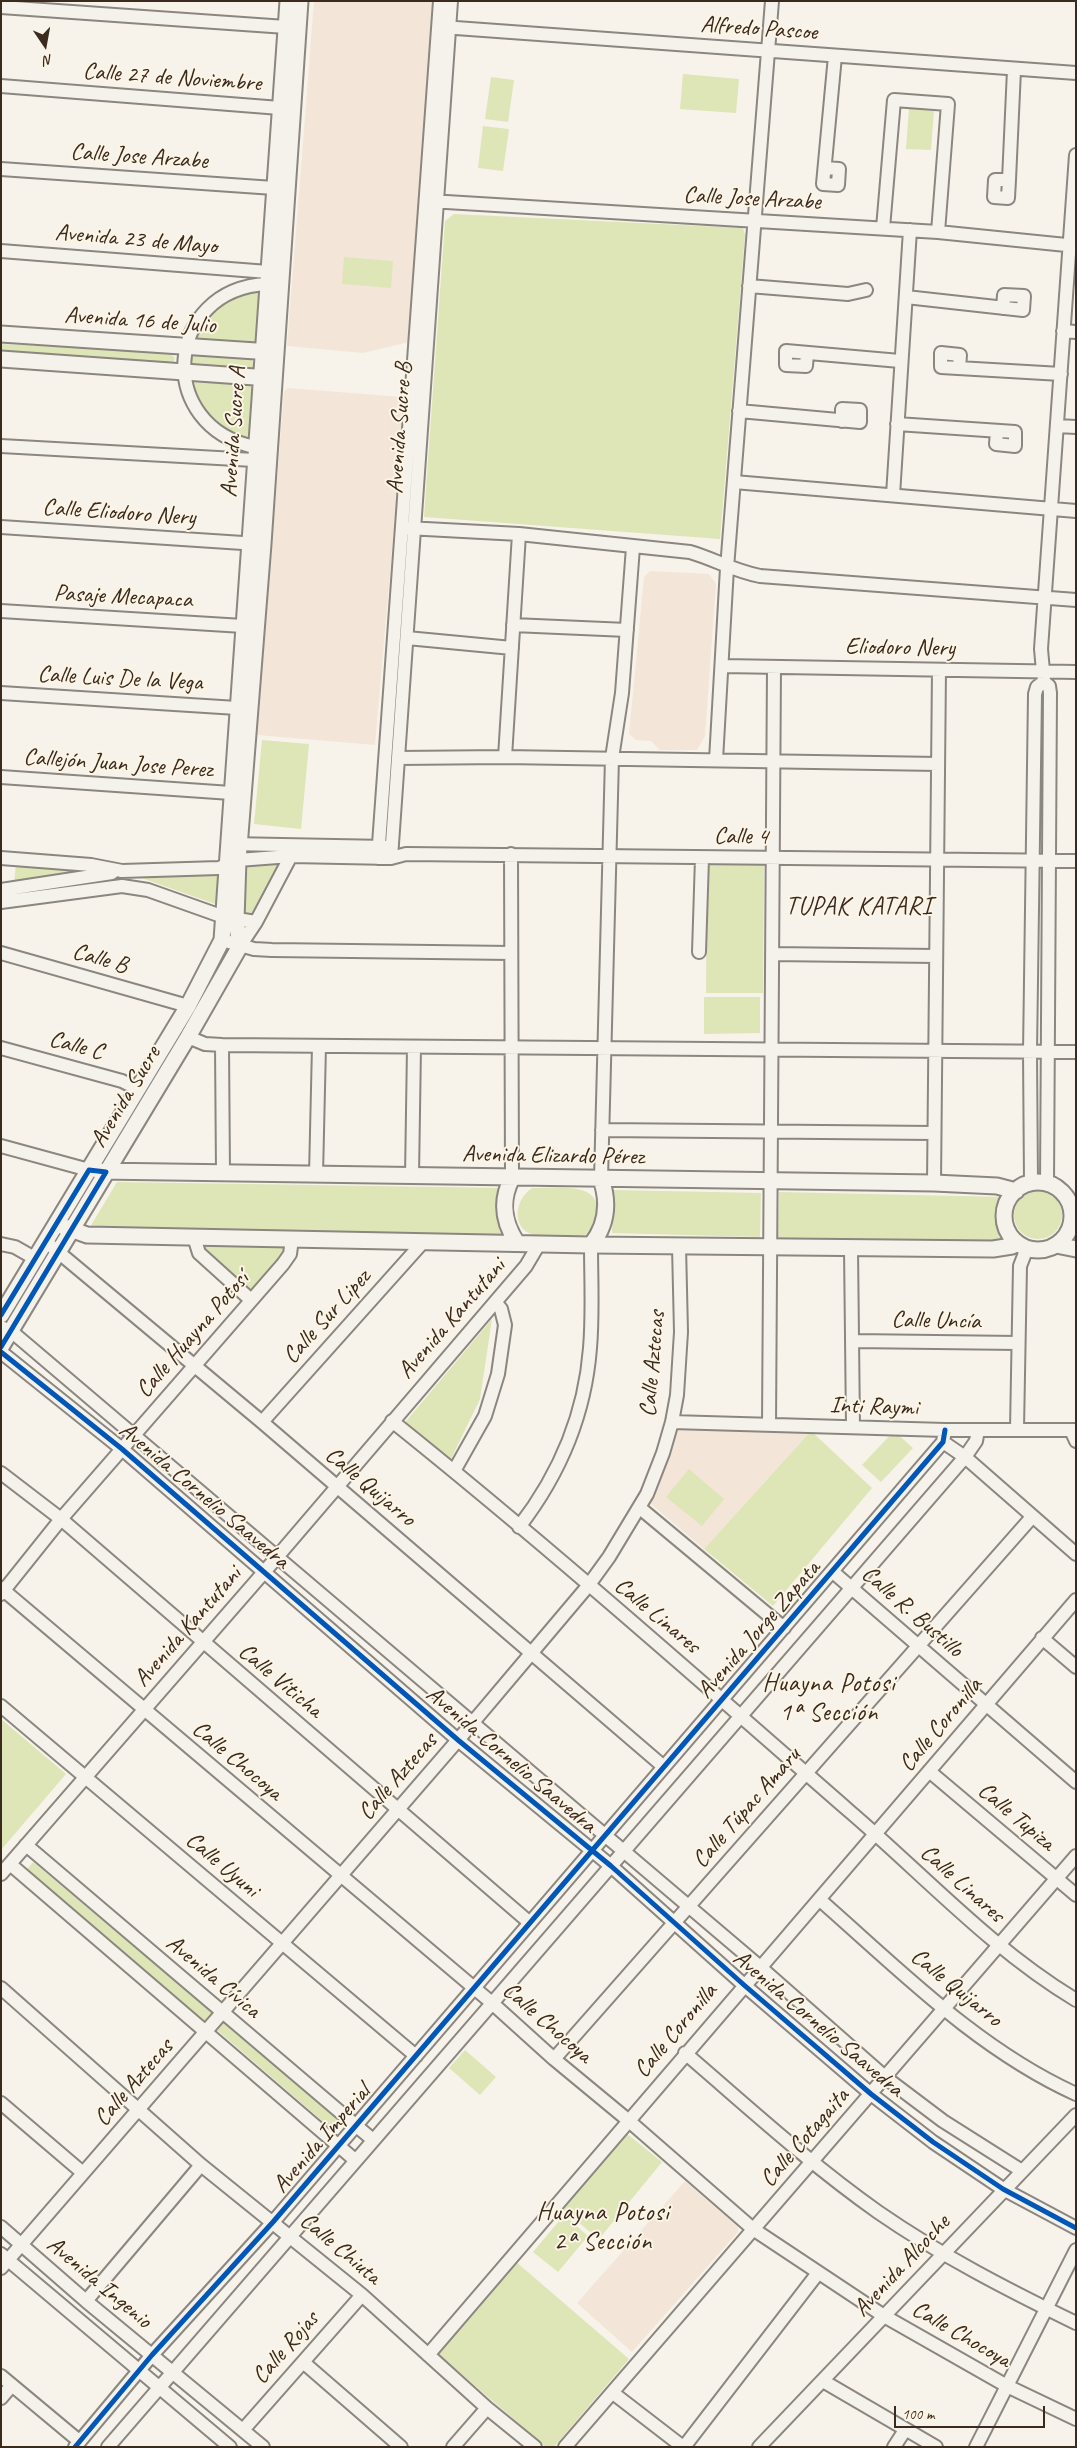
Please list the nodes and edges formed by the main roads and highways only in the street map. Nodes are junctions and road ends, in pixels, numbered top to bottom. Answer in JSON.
{"nodes":[{"id":1,"x":288,"y":1,"type":"edge"},
{"id":2,"x":300,"y":1,"type":"edge"},
{"id":3,"x":1,"y":334,"type":"edge"},
{"id":4,"x":269,"y":352,"type":"junction"},
{"id":5,"x":1,"y":359,"type":"edge"},
{"id":6,"x":267,"y":378,"type":"junction"},
{"id":7,"x":256,"y":543,"type":"junction"},
{"id":8,"x":234,"y":844,"type":"junction"},
{"id":9,"x":230,"y":918,"type":"junction"},
{"id":10,"x":89,"y":1170,"type":"junction"},
{"id":11,"x":106,"y":1172,"type":"junction"},
{"id":12,"x":512,"y":1178,"type":"junction"},
{"id":13,"x":601,"y":1179,"type":"junction"},
{"id":14,"x":1076,"y":1186,"type":"edge"},
{"id":15,"x":1053,"y":1187,"type":"junction"},
{"id":16,"x":1016,"y":1191,"type":"junction"},
{"id":17,"x":56,"y":1223,"type":"junction"},
{"id":18,"x":71,"y":1231,"type":"junction"},
{"id":19,"x":517,"y":1243,"type":"junction"},
{"id":20,"x":591,"y":1245,"type":"junction"},
{"id":21,"x":1022,"y":1245,"type":"junction"},
{"id":22,"x":1056,"y":1245,"type":"junction"},
{"id":23,"x":1076,"y":1250,"type":"edge"},
{"id":24,"x":1,"y":1315,"type":"edge"},
{"id":25,"x":6,"y":1329,"type":"edge"},
{"id":26,"x":1,"y":1347,"type":"edge"}],
"edges":[{"from":1,"to":4,"type":"main road","name":"Avenida Sucre A"},
{"from":2,"to":4,"type":"main road","name":"Avenida Sucre A"},
{"from":3,"to":4,"type":"main road","name":"Avenida 16 de Julio"},
{"from":4,"to":6,"type":"main road","name":"Avenida Sucre A"},
{"from":5,"to":6,"type":"main road","name":"Avenida 16 de Julio"},
{"from":6,"to":7,"type":"main road","name":"Avenida Sucre A"},
{"from":6,"to":7,"type":"main road","name":"Avenida Sucre A"},
{"from":7,"to":8,"type":"main road","name":"Avenida Sucre A"},
{"from":7,"to":8,"type":"main road","name":"Avenida Sucre A"},
{"from":8,"to":9,"type":"main road","name":"Avenida Sucre A"},
{"from":9,"to":10,"type":"main road","name":"Avenida Sucre"},
{"from":9,"to":11,"type":"main road","name":"Avenida Sucre"},
{"from":10,"to":11,"type":"main road","name":"Avenida Elizardo Pérez"},
{"from":10,"to":17,"type":"main road","name":"Avenida Sucre"},
{"from":11,"to":12,"type":"main road","name":"Avenida Elizardo Pérez"},
{"from":11,"to":18,"type":"main road","name":"Avenida Sucre"},
{"from":12,"to":13,"type":"main road","name":"Avenida Elizardo Pérez"},
{"from":12,"to":19,"type":"main road"},
{"from":13,"to":16,"type":"main road","name":"Avenida Elizardo Pérez"},
{"from":13,"to":20,"type":"main road"},
{"from":14,"to":15,"type":"main road"},
{"from":15,"to":16,"type":"main road"},
{"from":15,"to":22,"type":"main road"},
{"from":16,"to":21,"type":"main road"},
{"from":17,"to":18,"type":"main road"},
{"from":17,"to":24,"type":"main road","name":"Avenida Sucre"},
{"from":18,"to":19,"type":"main road"},
{"from":18,"to":25,"type":"main road","name":"Avenida Sucre"},
{"from":19,"to":20,"type":"main road"},
{"from":20,"to":21,"type":"main road"},
{"from":21,"to":22,"type":"main road"},
{"from":22,"to":23,"type":"main road"},
{"from":25,"to":26,"type":"main road","name":"Avenida Sucre"}]}
